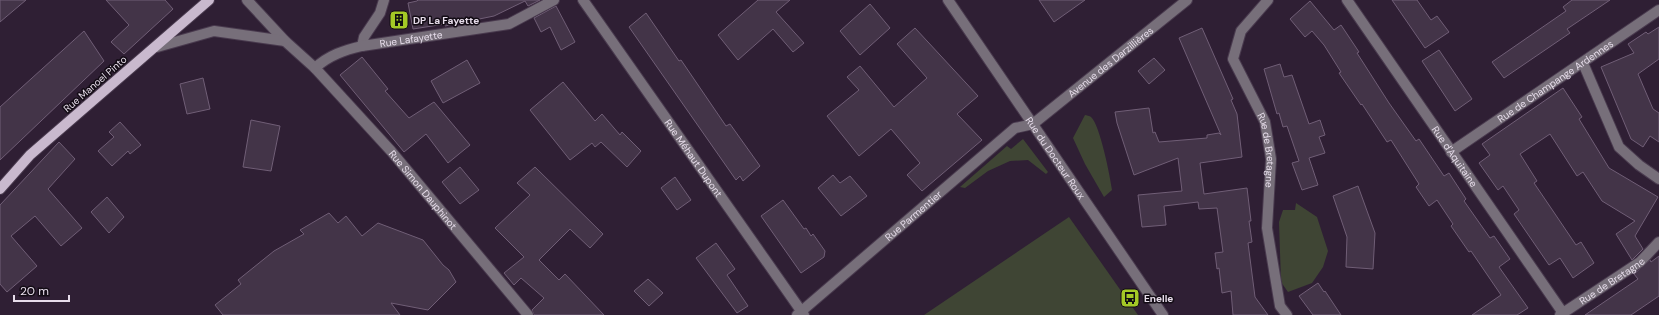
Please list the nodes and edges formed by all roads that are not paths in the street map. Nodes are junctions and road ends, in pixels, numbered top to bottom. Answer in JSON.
{"nodes":[{"id":1,"x":209,"y":0,"type":"edge"},
{"id":2,"x":247,"y":0,"type":"edge"},
{"id":3,"x":384,"y":0,"type":"edge"},
{"id":4,"x":554,"y":0,"type":"edge"},
{"id":5,"x":583,"y":0,"type":"edge"},
{"id":6,"x":948,"y":0,"type":"edge"},
{"id":7,"x":1187,"y":0,"type":"edge"},
{"id":8,"x":1268,"y":0,"type":"edge"},
{"id":9,"x":1346,"y":0,"type":"edge"},
{"id":10,"x":1659,"y":10,"type":"edge"},
{"id":11,"x":286,"y":41,"type":"junction"},
{"id":12,"x":362,"y":46,"type":"junction"},
{"id":13,"x":156,"y":47,"type":"junction"},
{"id":14,"x":1583,"y":63,"type":"junction"},
{"id":15,"x":315,"y":68,"type":"junction"},
{"id":16,"x":1033,"y":124,"type":"junction"},
{"id":17,"x":1451,"y":152,"type":"junction"},
{"id":18,"x":1659,"y":178,"type":"edge"},
{"id":19,"x":0,"y":189,"type":"edge"},
{"id":20,"x":1659,"y":242,"type":"edge"},
{"id":21,"x":801,"y":314,"type":"edge"},
{"id":22,"x":1561,"y":314,"type":"edge"},
{"id":23,"x":528,"y":315,"type":"edge"},
{"id":24,"x":1163,"y":315,"type":"edge"},
{"id":25,"x":1287,"y":315,"type":"edge"}],
"edges":[{"from":1,"to":13,"type":"main road","name":"Rue Manoel Pinto"},
{"from":2,"to":11,"type":"street","name":"Rue Simon Dauphinot"},
{"from":3,"to":12,"type":"street"},
{"from":4,"to":12,"type":"street","name":"Rue Lafayette"},
{"from":5,"to":21,"type":"street","name":"Rue Méhaut Dupont"},
{"from":6,"to":16,"type":"street","name":"Rue du Docteur Roux"},
{"from":7,"to":16,"type":"street","name":"Avenue des Darzillières"},
{"from":8,"to":25,"type":"street","name":"Rue de Bretagne"},
{"from":9,"to":17,"type":"street","name":"Rue d'Aquitaine"},
{"from":10,"to":14,"type":"street","name":"Rue de Champange Ardennes"},
{"from":11,"to":13,"type":"street"},
{"from":11,"to":15,"type":"street","name":"Rue Simon Dauphinot"},
{"from":12,"to":15,"type":"street","name":"Rue Lafayette"},
{"from":13,"to":19,"type":"main road","name":"Rue Manoel Pinto"},
{"from":14,"to":17,"type":"street","name":"Rue de Champange Ardennes"},
{"from":14,"to":18,"type":"street"},
{"from":15,"to":23,"type":"street","name":"Rue Simon Dauphinot"},
{"from":16,"to":21,"type":"street","name":"Rue Parmentier"},
{"from":16,"to":24,"type":"street","name":"Rue du Docteur Roux"},
{"from":17,"to":22,"type":"street","name":"Rue d'Aquitaine"},
{"from":20,"to":22,"type":"street","name":"Rue de Bretagne"}]}
